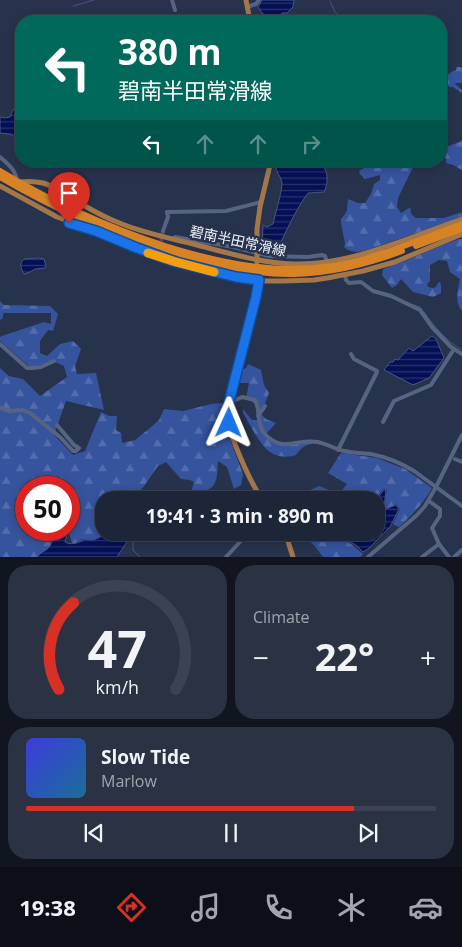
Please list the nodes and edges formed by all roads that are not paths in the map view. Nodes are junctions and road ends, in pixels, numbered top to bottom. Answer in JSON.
{"nodes":[{"id":1,"x":172,"y":0,"type":"edge"},
{"id":2,"x":246,"y":0,"type":"edge"},
{"id":3,"x":259,"y":0,"type":"edge"},
{"id":4,"x":247,"y":6,"type":"junction"},
{"id":5,"x":175,"y":10,"type":"dead end"},
{"id":6,"x":249,"y":15,"type":"edge"},
{"id":7,"x":0,"y":157,"type":"edge"},
{"id":8,"x":269,"y":167,"type":"edge"},
{"id":9,"x":0,"y":171,"type":"edge"},
{"id":10,"x":1,"y":181,"type":"edge"},
{"id":11,"x":16,"y":183,"type":"junction"},
{"id":12,"x":12,"y":192,"type":"junction"},
{"id":13,"x":261,"y":202,"type":"junction"},
{"id":14,"x":462,"y":219,"type":"edge"},
{"id":15,"x":462,"y":224,"type":"edge"},
{"id":16,"x":462,"y":229,"type":"edge"},
{"id":17,"x":164,"y":234,"type":"junction"},
{"id":18,"x":462,"y":234,"type":"edge"},
{"id":19,"x":257,"y":252,"type":"junction"},
{"id":20,"x":287,"y":257,"type":"junction"},
{"id":21,"x":327,"y":262,"type":"junction"},
{"id":22,"x":257,"y":265,"type":"dead end"},
{"id":23,"x":280,"y":266,"type":"dead end"},
{"id":24,"x":345,"y":275,"type":"junction"},
{"id":25,"x":259,"y":278,"type":"junction"},
{"id":26,"x":0,"y":344,"type":"edge"},
{"id":27,"x":454,"y":349,"type":"junction"},
{"id":28,"x":351,"y":354,"type":"dead end"},
{"id":29,"x":462,"y":354,"type":"edge"},
{"id":30,"x":54,"y":361,"type":"dead end"},
{"id":31,"x":229,"y":402,"type":"junction"},
{"id":32,"x":265,"y":406,"type":"dead end"},
{"id":33,"x":0,"y":408,"type":"edge"},
{"id":34,"x":258,"y":416,"type":"junction"},
{"id":35,"x":383,"y":422,"type":"dead end"},
{"id":36,"x":57,"y":425,"type":"dead end"},
{"id":37,"x":462,"y":435,"type":"edge"},
{"id":38,"x":338,"y":450,"type":"junction"},
{"id":39,"x":455,"y":459,"type":"dead end"},
{"id":40,"x":462,"y":462,"type":"edge"},
{"id":41,"x":436,"y":487,"type":"junction"},
{"id":42,"x":257,"y":491,"type":"edge"},
{"id":43,"x":428,"y":501,"type":"junction"},
{"id":44,"x":462,"y":506,"type":"edge"},
{"id":45,"x":241,"y":541,"type":"edge"},
{"id":46,"x":288,"y":541,"type":"edge"},
{"id":47,"x":439,"y":544,"type":"junction"},
{"id":48,"x":462,"y":550,"type":"edge"},
{"id":49,"x":226,"y":557,"type":"edge"},
{"id":50,"x":293,"y":557,"type":"edge"},
{"id":51,"x":368,"y":557,"type":"edge"},
{"id":52,"x":422,"y":557,"type":"edge"},
{"id":53,"x":448,"y":557,"type":"edge"},
{"id":54,"x":454,"y":557,"type":"edge"}],
"edges":[{"from":1,"to":5,"type":"street"},
{"from":2,"to":4,"type":"main road"},
{"from":3,"to":4,"type":"street"},
{"from":4,"to":6,"type":"main road"},
{"from":7,"to":11,"type":"street"},
{"from":8,"to":13,"type":"main road"},
{"from":9,"to":11,"type":"highway"},
{"from":10,"to":11,"type":"highway"},
{"from":10,"to":12,"type":"main road"},
{"from":11,"to":12,"type":"main road"},
{"from":11,"to":15,"type":"highway"},
{"from":11,"to":16,"type":"highway"},
{"from":11,"to":17,"type":"main road","name":"碧南半田常滑線"},
{"from":12,"to":25,"type":"main road"},
{"from":13,"to":17,"type":"street"},
{"from":13,"to":19,"type":"main road"},
{"from":14,"to":21,"type":"main road","name":"碧南半田常滑線"},
{"from":17,"to":19,"type":"street"},
{"from":17,"to":21,"type":"main road","name":"碧南半田常滑線"},
{"from":18,"to":24,"type":"main road"},
{"from":19,"to":20,"type":"street"},
{"from":19,"to":22,"type":"main road"},
{"from":20,"to":21,"type":"street"},
{"from":20,"to":23,"type":"street"},
{"from":24,"to":25,"type":"main road"},
{"from":24,"to":27,"type":"street"},
{"from":25,"to":31,"type":"main road"},
{"from":26,"to":30,"type":"street"},
{"from":27,"to":29,"type":"street"},
{"from":27,"to":35,"type":"street"},
{"from":28,"to":38,"type":"street"},
{"from":31,"to":34,"type":"street"},
{"from":31,"to":42,"type":"main road"},
{"from":32,"to":34,"type":"street"},
{"from":33,"to":36,"type":"street"},
{"from":34,"to":38,"type":"street"},
{"from":37,"to":41,"type":"street"},
{"from":38,"to":41,"type":"street"},
{"from":39,"to":40,"type":"street"},
{"from":41,"to":43,"type":"street"},
{"from":41,"to":44,"type":"street"},
{"from":43,"to":47,"type":"street"},
{"from":43,"to":51,"type":"street"},
{"from":45,"to":49,"type":"street"},
{"from":46,"to":50,"type":"main road"},
{"from":47,"to":52,"type":"street"},
{"from":47,"to":53,"type":"street"},
{"from":48,"to":54,"type":"street"}]}
